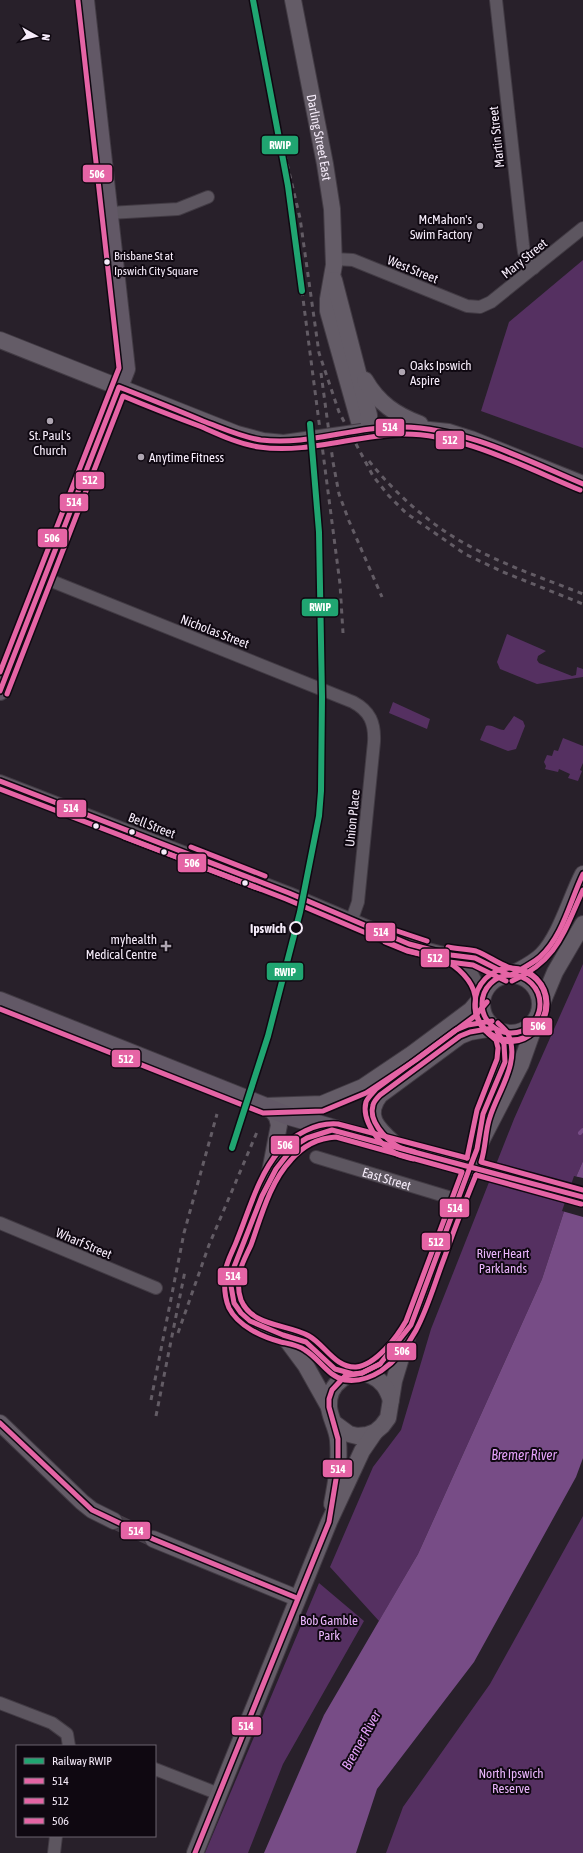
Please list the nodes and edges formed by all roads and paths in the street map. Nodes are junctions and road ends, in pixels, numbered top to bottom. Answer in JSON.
{"nodes":[{"id":1,"x":85,"y":0,"type":"edge"},
{"id":2,"x":294,"y":0,"type":"edge"},
{"id":3,"x":496,"y":0,"type":"edge"},
{"id":4,"x":208,"y":197,"type":"dead end"},
{"id":5,"x":109,"y":213,"type":"junction"},
{"id":6,"x":583,"y":228,"type":"edge"},
{"id":7,"x":334,"y":259,"type":"junction"},
{"id":8,"x":534,"y":268,"type":"junction"},
{"id":9,"x":333,"y":276,"type":"junction"},
{"id":10,"x":480,"y":307,"type":"joint"},
{"id":11,"x":0,"y":340,"type":"edge"},
{"id":12,"x":357,"y":364,"type":"junction"},
{"id":13,"x":119,"y":387,"type":"junction"},
{"id":14,"x":365,"y":427,"type":"junction"},
{"id":15,"x":436,"y":430,"type":"junction"},
{"id":16,"x":583,"y":484,"type":"edge"},
{"id":17,"x":44,"y":578,"type":"junction"},
{"id":18,"x":0,"y":690,"type":"edge"},
{"id":19,"x":371,"y":718,"type":"joint"},
{"id":20,"x":0,"y":780,"type":"edge"},
{"id":21,"x":583,"y":874,"type":"edge"},
{"id":22,"x":352,"y":920,"type":"junction"},
{"id":23,"x":583,"y":924,"type":"edge"},
{"id":24,"x":451,"y":955,"type":"junction"},
{"id":25,"x":510,"y":975,"type":"junction"},
{"id":26,"x":483,"y":996,"type":"junction"},
{"id":27,"x":0,"y":1001,"type":"edge"},
{"id":28,"x":538,"y":1013,"type":"junction"},
{"id":29,"x":496,"y":1030,"type":"junction"},
{"id":30,"x":267,"y":1108,"type":"junction"},
{"id":31,"x":335,"y":1130,"type":"junction"},
{"id":32,"x":398,"y":1147,"type":"junction"},
{"id":33,"x":478,"y":1149,"type":"junction"},
{"id":34,"x":316,"y":1157,"type":"dead end"},
{"id":35,"x":269,"y":1177,"type":"junction"},
{"id":36,"x":583,"y":1198,"type":"edge"},
{"id":37,"x":458,"y":1200,"type":"junction"},
{"id":38,"x":0,"y":1223,"type":"edge"},
{"id":39,"x":156,"y":1288,"type":"dead end"},
{"id":40,"x":411,"y":1325,"type":"junction"},
{"id":41,"x":283,"y":1335,"type":"junction"},
{"id":42,"x":358,"y":1374,"type":"junction"},
{"id":43,"x":391,"y":1400,"type":"junction"},
{"id":44,"x":329,"y":1407,"type":"junction"},
{"id":45,"x":0,"y":1423,"type":"edge"},
{"id":46,"x":334,"y":1423,"type":"junction"},
{"id":47,"x":375,"y":1432,"type":"junction"},
{"id":48,"x":114,"y":1521,"type":"tunnel mouth"},
{"id":49,"x":329,"y":1522,"type":"junction"},
{"id":50,"x":153,"y":1539,"type":"tunnel mouth"},
{"id":51,"x":297,"y":1598,"type":"junction"},
{"id":52,"x":0,"y":1703,"type":"edge"},
{"id":53,"x":69,"y":1745,"type":"edge"},
{"id":54,"x":156,"y":1769,"type":"edge"},
{"id":55,"x":219,"y":1794,"type":"junction"},
{"id":56,"x":56,"y":1837,"type":"edge"},
{"id":57,"x":54,"y":1853,"type":"edge"},
{"id":58,"x":195,"y":1853,"type":"edge"}],
"edges":[{"from":1,"to":5,"type":"main road"},
{"from":2,"to":7,"type":"street","name":"Darling Street East"},
{"from":3,"to":8,"type":"street","name":"Martin Street"},
{"from":4,"to":5,"type":"street"},
{"from":5,"to":13,"type":"main road"},
{"from":6,"to":8,"type":"street","name":"Mary Street"},
{"from":7,"to":9,"type":"street","name":"Darling Street East"},
{"from":7,"to":10,"type":"street","name":"West Street"},
{"from":8,"to":10,"type":"street","name":"Mary Street"},
{"from":9,"to":12,"type":"street","name":"Darling Street East"},
{"from":9,"to":14,"type":"street","name":"Darling Street East"},
{"from":11,"to":13,"type":"street"},
{"from":12,"to":14,"type":"street","name":"Darling Street East"},
{"from":12,"to":15,"type":"street","name":"Darling Street East"},
{"from":13,"to":14,"type":"street","bridge":true},
{"from":13,"to":17,"type":"main road"},
{"from":14,"to":15,"type":"street"},
{"from":15,"to":16,"type":"street"},
{"from":17,"to":18,"type":"main road"},
{"from":17,"to":19,"type":"street","name":"Nicholas Street"},
{"from":19,"to":22,"type":"street","name":"Union Place"},
{"from":20,"to":22,"type":"street","name":"Bell Street"},
{"from":21,"to":25,"type":"street"},
{"from":22,"to":24,"type":"street","name":"Bell Street"},
{"from":23,"to":28,"type":"street"},
{"from":24,"to":25,"type":"street","name":"Bell Street"},
{"from":24,"to":26,"type":"street","name":"Bell Street"},
{"from":25,"to":26,"type":"street"},
{"from":25,"to":28,"type":"street"},
{"from":26,"to":29,"type":"street"},
{"from":26,"to":30,"type":"street"},
{"from":27,"to":30,"type":"main road"},
{"from":28,"to":29,"type":"street"},
{"from":28,"to":33,"type":"street"},
{"from":29,"to":32,"type":"street"},
{"from":29,"to":33,"type":"street"},
{"from":30,"to":31,"type":"main road"},
{"from":30,"to":35,"type":"street"},
{"from":31,"to":32,"type":"main road"},
{"from":31,"to":35,"type":"street"},
{"from":32,"to":36,"type":"main road","bridge":true},
{"from":33,"to":37,"type":"street"},
{"from":34,"to":37,"type":"street","name":"East Street"},
{"from":35,"to":41,"type":"street"},
{"from":37,"to":40,"type":"street"},
{"from":38,"to":39,"type":"street","name":"Wharf Street"},
{"from":40,"to":42,"type":"street"},
{"from":40,"to":43,"type":"street"},
{"from":41,"to":42,"type":"street"},
{"from":41,"to":44,"type":"street"},
{"from":42,"to":43,"type":"street"},
{"from":42,"to":44,"type":"street"},
{"from":43,"to":47,"type":"street"},
{"from":44,"to":46,"type":"street"},
{"from":45,"to":48,"type":"street"},
{"from":46,"to":47,"type":"street"},
{"from":46,"to":49,"type":"street"},
{"from":47,"to":49,"type":"street"},
{"from":49,"to":51,"type":"street"},
{"from":50,"to":51,"type":"street"},
{"from":51,"to":55,"type":"street"},
{"from":52,"to":53,"type":"street"},
{"from":54,"to":55,"type":"street"},
{"from":55,"to":58,"type":"street"},
{"from":56,"to":57,"type":"street"}]}
